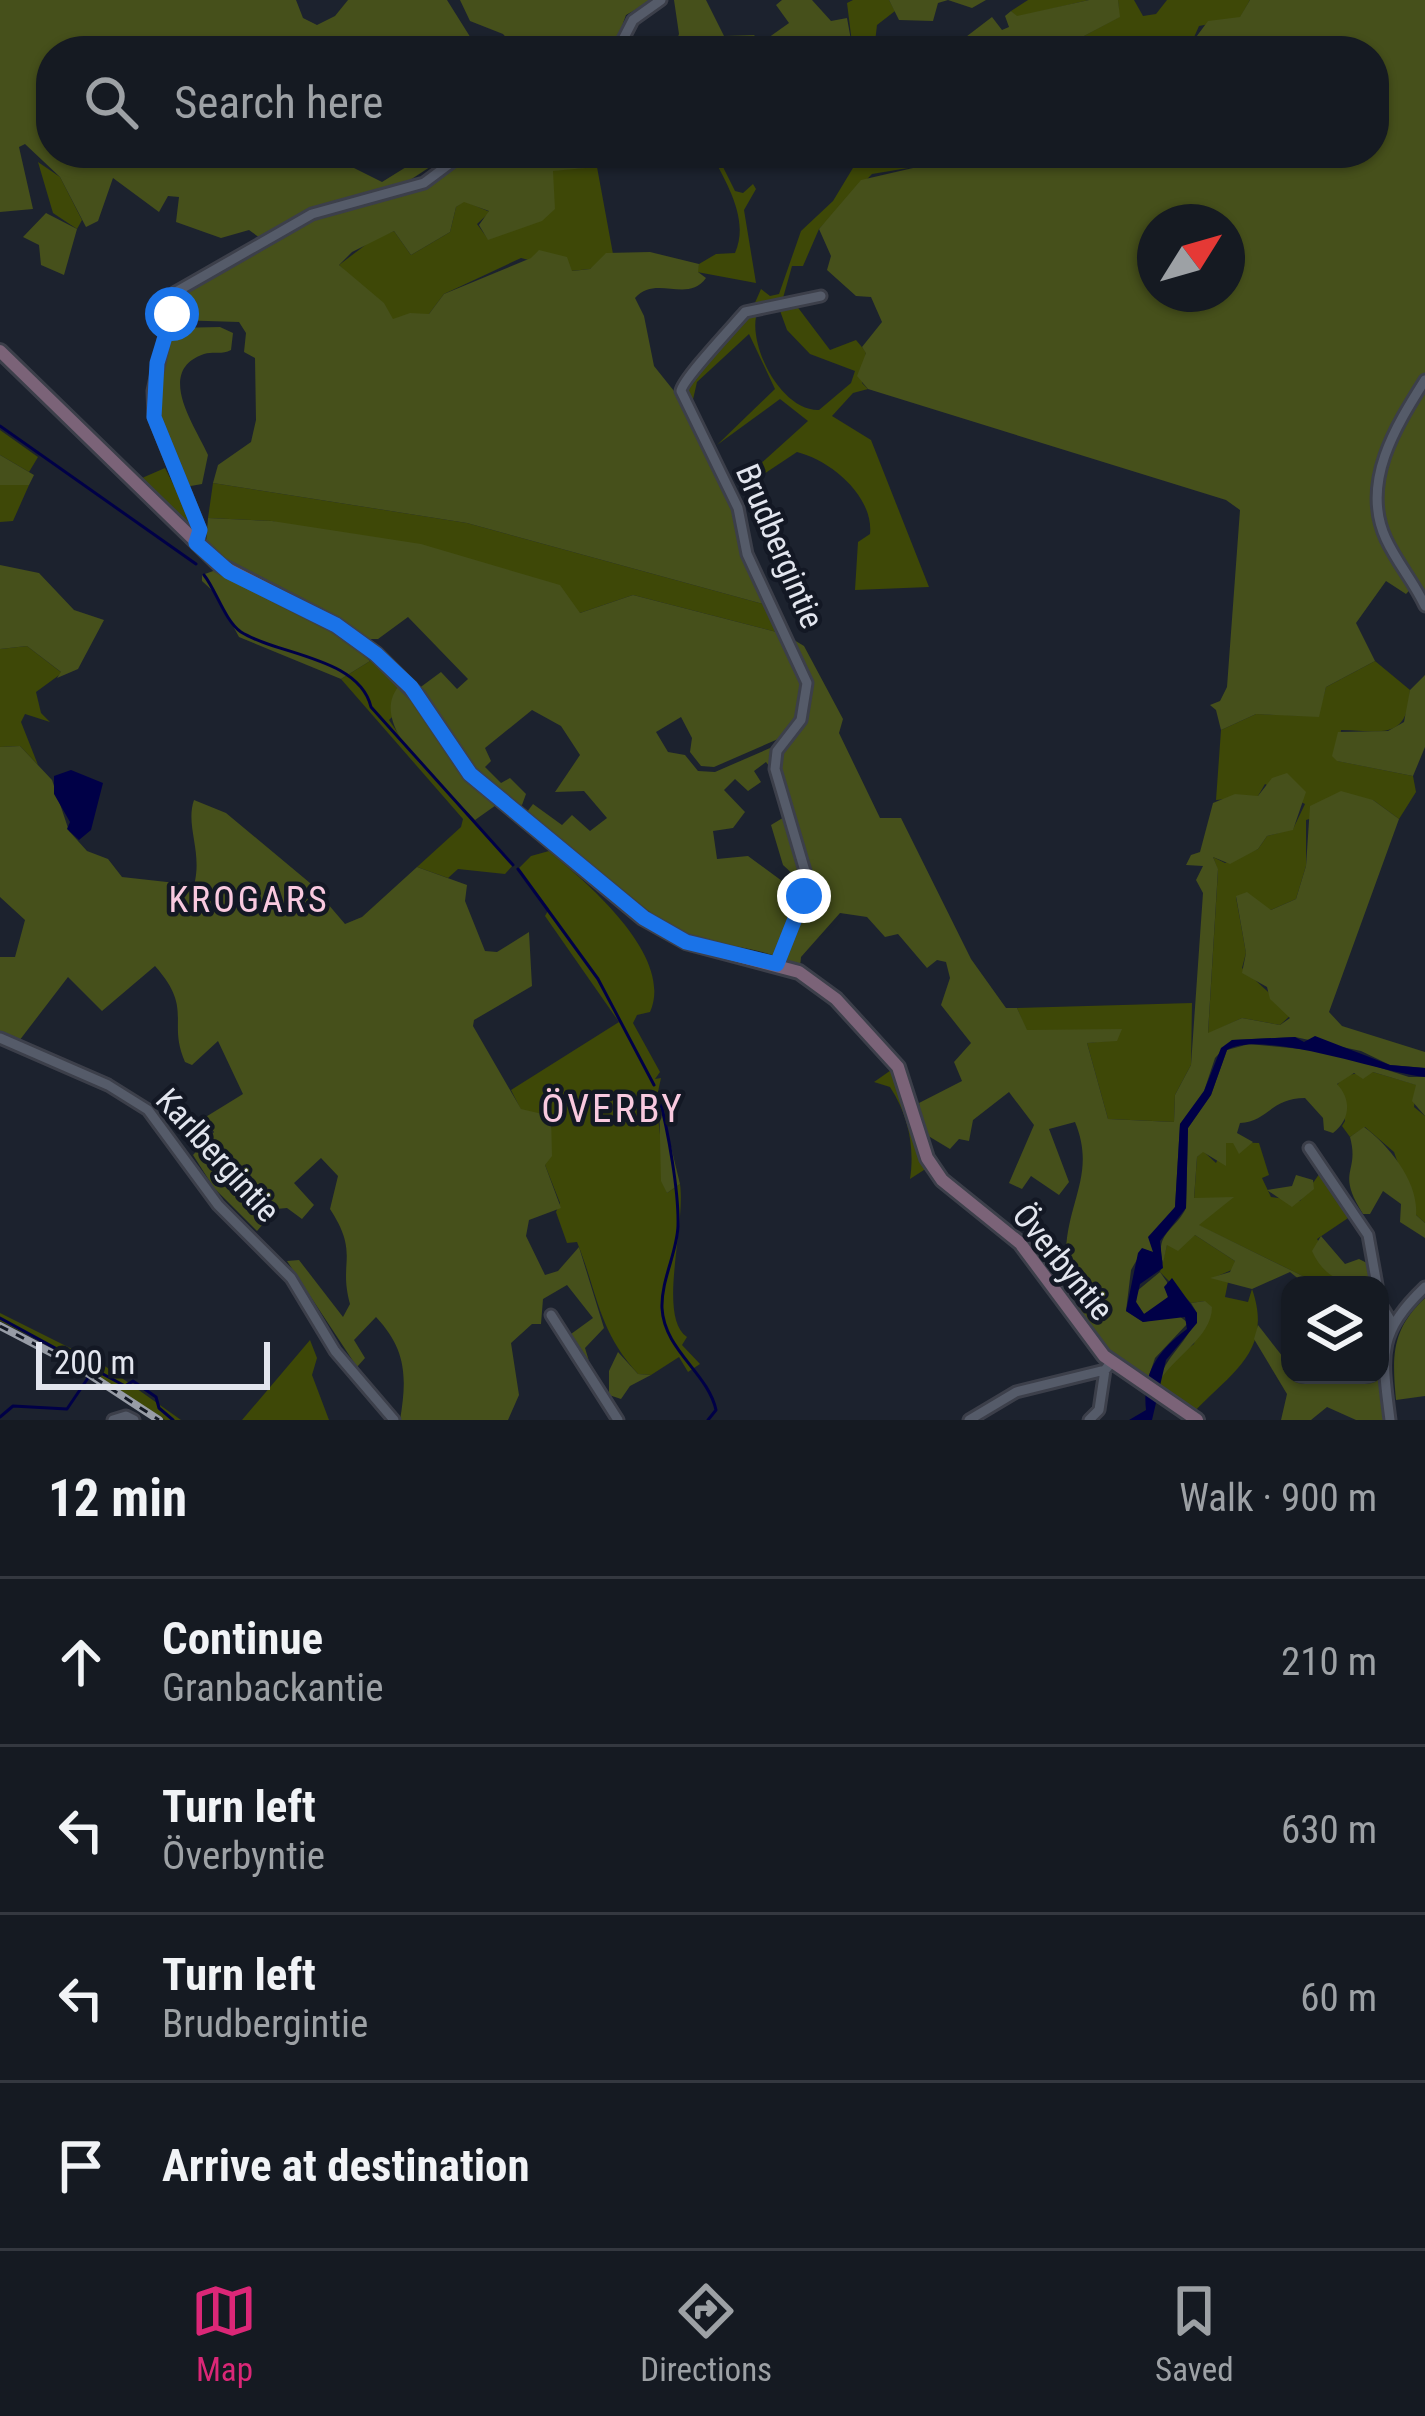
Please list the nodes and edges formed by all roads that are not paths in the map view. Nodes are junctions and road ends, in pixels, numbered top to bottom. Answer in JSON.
{"nodes":[{"id":1,"x":662,"y":0,"type":"edge"},
{"id":2,"x":624,"y":36,"type":"edge"},
{"id":3,"x":444,"y":168,"type":"edge"},
{"id":4,"x":821,"y":296,"type":"dead end"},
{"id":5,"x":0,"y":351,"type":"edge"},
{"id":6,"x":1425,"y":380,"type":"edge"},
{"id":7,"x":196,"y":543,"type":"junction"},
{"id":8,"x":1425,"y":605,"type":"edge"},
{"id":9,"x":777,"y":964,"type":"junction"},
{"id":10,"x":0,"y":1037,"type":"edge"},
{"id":11,"x":1309,"y":1148,"type":"dead end"},
{"id":12,"x":1376,"y":1276,"type":"edge"},
{"id":13,"x":1425,"y":1287,"type":"edge"},
{"id":14,"x":551,"y":1315,"type":"dead end"},
{"id":15,"x":1389,"y":1318,"type":"edge"},
{"id":16,"x":1392,"y":1323,"type":"junction"},
{"id":17,"x":1108,"y":1367,"type":"junction"},
{"id":18,"x":113,"y":1420,"type":"edge"},
{"id":19,"x":134,"y":1420,"type":"edge"},
{"id":20,"x":394,"y":1420,"type":"edge"},
{"id":21,"x":618,"y":1420,"type":"edge"},
{"id":22,"x":969,"y":1420,"type":"edge"},
{"id":23,"x":1089,"y":1420,"type":"edge"},
{"id":24,"x":1197,"y":1420,"type":"edge"},
{"id":25,"x":1390,"y":1420,"type":"edge"}],
"edges":[{"from":1,"to":2,"type":"street"},
{"from":3,"to":7,"type":"street"},
{"from":4,"to":9,"type":"street","name":"Brudbergintie"},
{"from":5,"to":7,"type":"street","name":"Överbyntie"},
{"from":6,"to":8,"type":"street"},
{"from":7,"to":9,"type":"street","name":"Överbyntie"},
{"from":9,"to":17,"type":"street","name":"Överbyntie"},
{"from":10,"to":20,"type":"street","name":"Karlbergintie"},
{"from":11,"to":12,"type":"street"},
{"from":13,"to":16,"type":"street"},
{"from":14,"to":21,"type":"street"},
{"from":15,"to":16,"type":"street"},
{"from":16,"to":25,"type":"street"},
{"from":17,"to":22,"type":"street"},
{"from":17,"to":23,"type":"street"},
{"from":17,"to":24,"type":"street","name":"Överbyntie"},
{"from":18,"to":19,"type":"street"}]}
